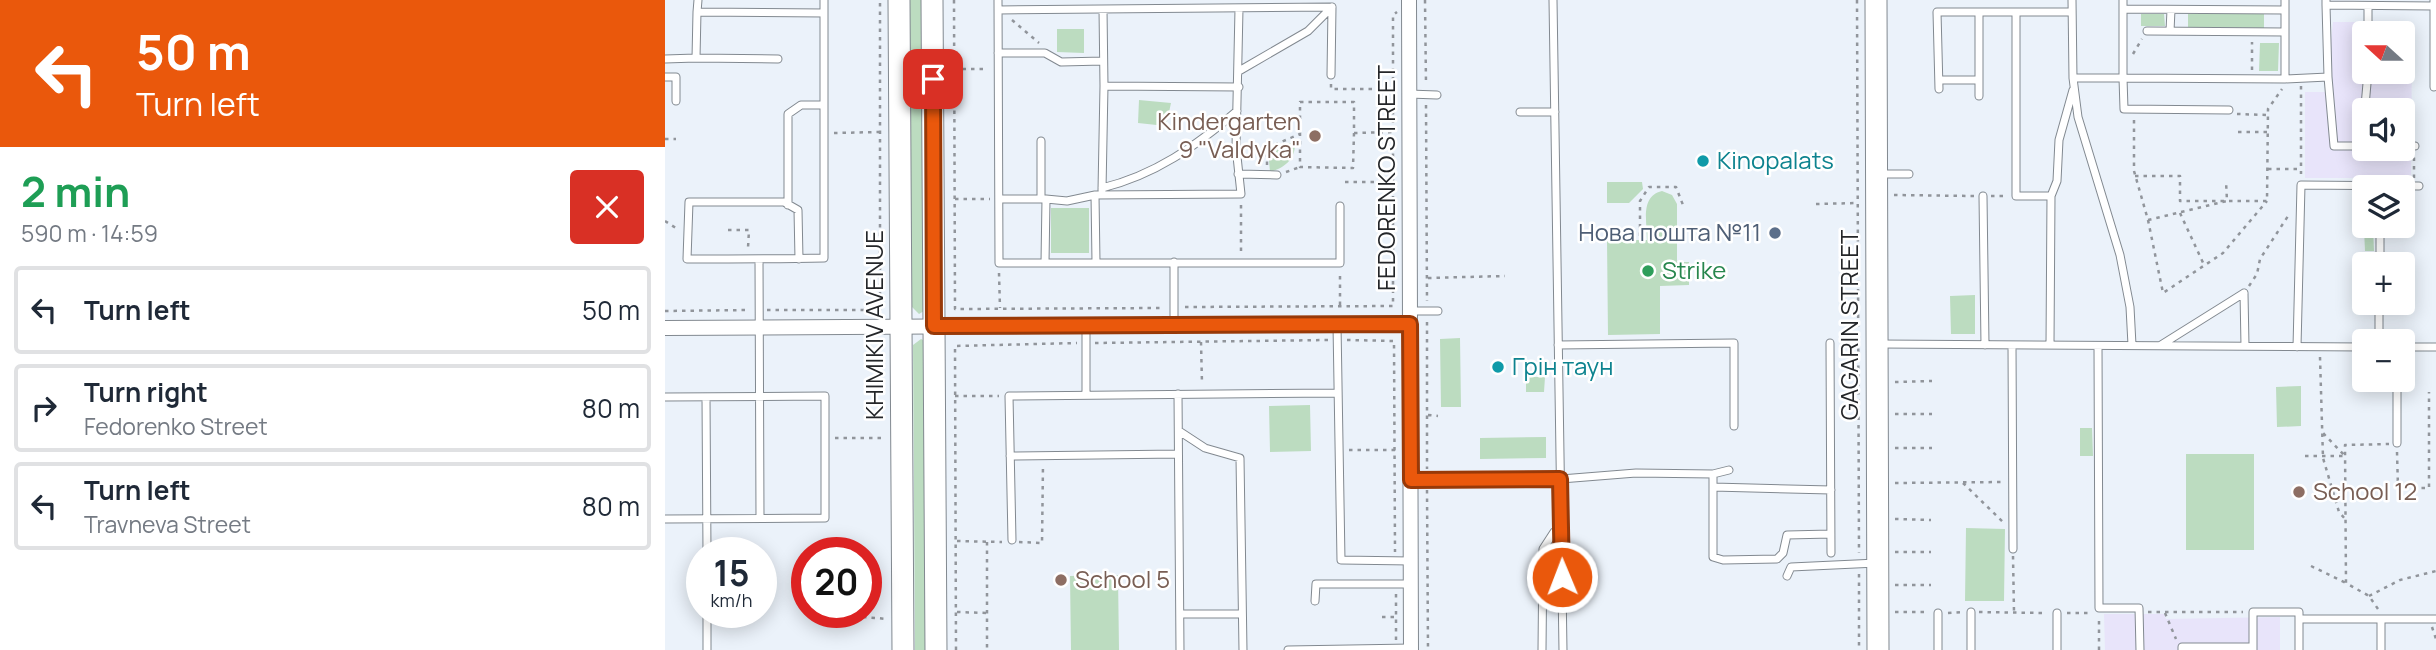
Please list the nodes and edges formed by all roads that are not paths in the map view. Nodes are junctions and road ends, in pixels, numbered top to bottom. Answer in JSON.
{"nodes":[{"id":1,"x":698,"y":0,"type":"edge"},
{"id":2,"x":824,"y":0,"type":"edge"},
{"id":3,"x":899,"y":0,"type":"edge"},
{"id":4,"x":932,"y":0,"type":"edge"},
{"id":5,"x":998,"y":0,"type":"edge"},
{"id":6,"x":1553,"y":0,"type":"edge"},
{"id":7,"x":1876,"y":0,"type":"edge"},
{"id":8,"x":2072,"y":0,"type":"edge"},
{"id":9,"x":2285,"y":0,"type":"edge"},
{"id":10,"x":2326,"y":3,"type":"edge"},
{"id":11,"x":2434,"y":3,"type":"edge"},
{"id":12,"x":1167,"y":4,"type":"edge"},
{"id":13,"x":2123,"y":4,"type":"edge"},
{"id":14,"x":1404,"y":5,"type":"edge"},
{"id":15,"x":2368,"y":6,"type":"junction"},
{"id":16,"x":1332,"y":7,"type":"junction"},
{"id":17,"x":1103,"y":9,"type":"junction"},
{"id":18,"x":1239,"y":9,"type":"junction"},
{"id":19,"x":998,"y":10,"type":"junction"},
{"id":20,"x":2171,"y":10,"type":"junction"},
{"id":21,"x":2285,"y":10,"type":"junction"},
{"id":22,"x":697,"y":12,"type":"junction"},
{"id":23,"x":1979,"y":12,"type":"junction"},
{"id":24,"x":2016,"y":12,"type":"junction"},
{"id":25,"x":2072,"y":12,"type":"junction"},
{"id":26,"x":824,"y":13,"type":"junction"},
{"id":27,"x":2368,"y":21,"type":"edge"},
{"id":28,"x":2147,"y":31,"type":"road end"},
{"id":29,"x":2170,"y":31,"type":"junction"},
{"id":30,"x":2285,"y":32,"type":"junction"},
{"id":31,"x":999,"y":54,"type":"junction"},
{"id":32,"x":665,"y":58,"type":"edge"},
{"id":33,"x":696,"y":58,"type":"junction"},
{"id":34,"x":778,"y":59,"type":"dead end"},
{"id":35,"x":1103,"y":61,"type":"junction"},
{"id":36,"x":1239,"y":71,"type":"junction"},
{"id":37,"x":1331,"y":75,"type":"road end"},
{"id":38,"x":2123,"y":75,"type":"junction"},
{"id":39,"x":665,"y":77,"type":"edge"},
{"id":40,"x":2329,"y":77,"type":"junction"},
{"id":41,"x":2285,"y":79,"type":"junction"},
{"id":42,"x":1979,"y":80,"type":"junction"},
{"id":43,"x":2074,"y":82,"type":"junction"},
{"id":44,"x":1104,"y":86,"type":"junction"},
{"id":45,"x":1239,"y":87,"type":"junction"},
{"id":46,"x":2434,"y":87,"type":"dead end"},
{"id":47,"x":1409,"y":94,"type":"junction"},
{"id":48,"x":1437,"y":95,"type":"dead end"},
{"id":49,"x":1979,"y":96,"type":"dead end"},
{"id":50,"x":675,"y":101,"type":"dead end"},
{"id":51,"x":824,"y":105,"type":"junction"},
{"id":52,"x":2229,"y":110,"type":"road end"},
{"id":53,"x":1237,"y":111,"type":"junction"},
{"id":54,"x":1093,"y":112,"type":"dead end"},
{"id":55,"x":1103,"y":112,"type":"junction"},
{"id":56,"x":1520,"y":112,"type":"dead end"},
{"id":57,"x":1555,"y":112,"type":"junction"},
{"id":58,"x":1041,"y":141,"type":"dead end"},
{"id":59,"x":2352,"y":146,"type":"edge"},
{"id":60,"x":1238,"y":174,"type":"junction"},
{"id":61,"x":1876,"y":174,"type":"junction"},
{"id":62,"x":1909,"y":174,"type":"dead end"},
{"id":63,"x":1277,"y":175,"type":"road end"},
{"id":64,"x":2352,"y":186,"type":"edge"},
{"id":65,"x":1100,"y":193,"type":"junction"},
{"id":66,"x":1983,"y":196,"type":"road end"},
{"id":67,"x":2052,"y":196,"type":"junction"},
{"id":68,"x":999,"y":199,"type":"junction"},
{"id":69,"x":1044,"y":199,"type":"junction"},
{"id":70,"x":788,"y":205,"type":"junction"},
{"id":71,"x":1340,"y":206,"type":"dead end"},
{"id":72,"x":759,"y":259,"type":"junction"},
{"id":73,"x":799,"y":259,"type":"junction"},
{"id":74,"x":1096,"y":262,"type":"junction"},
{"id":75,"x":1174,"y":262,"type":"junction"},
{"id":76,"x":1045,"y":263,"type":"junction"},
{"id":77,"x":1438,"y":311,"type":"dead end"},
{"id":78,"x":1410,"y":317,"type":"junction"},
{"id":79,"x":1337,"y":324,"type":"junction"},
{"id":80,"x":1174,"y":325,"type":"junction"},
{"id":81,"x":934,"y":326,"type":"junction"},
{"id":82,"x":1086,"y":326,"type":"junction"},
{"id":83,"x":759,"y":327,"type":"junction"},
{"id":84,"x":902,"y":327,"type":"junction"},
{"id":85,"x":665,"y":328,"type":"edge"},
{"id":86,"x":1830,"y":343,"type":"dead end"},
{"id":87,"x":1876,"y":344,"type":"junction"},
{"id":88,"x":1558,"y":345,"type":"junction"},
{"id":89,"x":1985,"y":345,"type":"junction"},
{"id":90,"x":2012,"y":345,"type":"junction"},
{"id":91,"x":2050,"y":345,"type":"junction"},
{"id":92,"x":2133,"y":345,"type":"junction"},
{"id":93,"x":2160,"y":345,"type":"junction"},
{"id":94,"x":2098,"y":346,"type":"junction"},
{"id":95,"x":2245,"y":346,"type":"junction"},
{"id":96,"x":2436,"y":346,"type":"edge"},
{"id":97,"x":2297,"y":347,"type":"junction"},
{"id":98,"x":2352,"y":347,"type":"edge"},
{"id":99,"x":2415,"y":347,"type":"edge"},
{"id":100,"x":2397,"y":392,"type":"edge"},
{"id":101,"x":1338,"y":393,"type":"junction"},
{"id":102,"x":1178,"y":394,"type":"junction"},
{"id":103,"x":1086,"y":395,"type":"junction"},
{"id":104,"x":759,"y":396,"type":"junction"},
{"id":105,"x":665,"y":397,"type":"edge"},
{"id":106,"x":706,"y":397,"type":"junction"},
{"id":107,"x":1734,"y":426,"type":"dead end"},
{"id":108,"x":1179,"y":431,"type":"junction"},
{"id":109,"x":2397,"y":443,"type":"road end"},
{"id":110,"x":1178,"y":454,"type":"junction"},
{"id":111,"x":1010,"y":456,"type":"junction"},
{"id":112,"x":1729,"y":470,"type":"dead end"},
{"id":113,"x":1713,"y":474,"type":"junction"},
{"id":114,"x":1560,"y":479,"type":"junction"},
{"id":115,"x":1411,"y":480,"type":"junction"},
{"id":116,"x":1713,"y":487,"type":"junction"},
{"id":117,"x":1831,"y":490,"type":"junction"},
{"id":118,"x":759,"y":518,"type":"junction"},
{"id":119,"x":665,"y":519,"type":"edge"},
{"id":120,"x":707,"y":519,"type":"junction"},
{"id":121,"x":1561,"y":529,"type":"junction"},
{"id":122,"x":1831,"y":534,"type":"junction"},
{"id":123,"x":707,"y":537,"type":"edge"},
{"id":124,"x":1012,"y":540,"type":"dead end"},
{"id":125,"x":2013,"y":549,"type":"road end"},
{"id":126,"x":1831,"y":553,"type":"dead end"},
{"id":127,"x":1877,"y":559,"type":"junction"},
{"id":128,"x":1411,"y":561,"type":"junction"},
{"id":129,"x":1787,"y":576,"type":"dead end"},
{"id":130,"x":1411,"y":584,"type":"junction"},
{"id":131,"x":1315,"y":601,"type":"dead end"},
{"id":132,"x":1971,"y":612,"type":"road end"},
{"id":133,"x":1937,"y":613,"type":"road end"},
{"id":134,"x":2057,"y":613,"type":"road end"},
{"id":135,"x":1180,"y":614,"type":"junction"},
{"id":136,"x":1242,"y":614,"type":"junction"},
{"id":137,"x":2299,"y":619,"type":"junction"},
{"id":138,"x":2381,"y":619,"type":"junction"},
{"id":139,"x":2436,"y":619,"type":"edge"},
{"id":140,"x":707,"y":628,"type":"edge"},
{"id":141,"x":1411,"y":649,"type":"edge"},
{"id":142,"x":2182,"y":649,"type":"edge"},
{"id":143,"x":2253,"y":649,"type":"edge"},
{"id":144,"x":708,"y":650,"type":"edge"},
{"id":145,"x":903,"y":650,"type":"edge"},
{"id":146,"x":936,"y":650,"type":"edge"},
{"id":147,"x":1180,"y":650,"type":"edge"},
{"id":148,"x":1243,"y":650,"type":"edge"},
{"id":149,"x":1288,"y":650,"type":"edge"},
{"id":150,"x":1542,"y":650,"type":"edge"},
{"id":151,"x":1563,"y":650,"type":"edge"},
{"id":152,"x":1878,"y":650,"type":"edge"},
{"id":153,"x":1938,"y":650,"type":"edge"},
{"id":154,"x":1971,"y":650,"type":"edge"},
{"id":155,"x":2057,"y":650,"type":"edge"},
{"id":156,"x":2140,"y":650,"type":"edge"},
{"id":157,"x":2299,"y":650,"type":"edge"},
{"id":158,"x":2381,"y":650,"type":"edge"}],
"edges":[{"from":1,"to":22,"type":"lane"},
{"from":2,"to":26,"type":"lane"},
{"from":3,"to":84,"type":"main road","name":"KHIMIKIV AVENUE"},
{"from":4,"to":81,"type":"main road"},
{"from":5,"to":19,"type":"lane"},
{"from":6,"to":57,"type":"lane"},
{"from":7,"to":61,"type":"main road","name":"GAGARIN STREET"},
{"from":8,"to":25,"type":"lane"},
{"from":9,"to":21,"type":"lane"},
{"from":10,"to":15,"type":"lane"},
{"from":10,"to":40,"type":"lane"},
{"from":11,"to":15,"type":"lane"},
{"from":11,"to":46,"type":"lane"},
{"from":12,"to":17,"type":"lane"},
{"from":12,"to":18,"type":"lane"},
{"from":13,"to":20,"type":"lane"},
{"from":13,"to":38,"type":"lane"},
{"from":14,"to":47,"type":"street","name":"FEDORENKO STREET"},
{"from":15,"to":27,"type":"lane"},
{"from":16,"to":18,"type":"lane"},
{"from":16,"to":36,"type":"lane"},
{"from":16,"to":37,"type":"lane"},
{"from":17,"to":19,"type":"lane"},
{"from":17,"to":35,"type":"lane"},
{"from":18,"to":36,"type":"lane"},
{"from":19,"to":31,"type":"lane"},
{"from":20,"to":21,"type":"lane"},
{"from":20,"to":29,"type":"lane"},
{"from":21,"to":30,"type":"lane"},
{"from":22,"to":26,"type":"lane"},
{"from":22,"to":33,"type":"lane"},
{"from":23,"to":24,"type":"lane"},
{"from":23,"to":42,"type":"lane"},
{"from":23,"to":42,"type":"lane"},
{"from":24,"to":25,"type":"lane"},
{"from":24,"to":67,"type":"lane"},
{"from":25,"to":43,"type":"lane"},
{"from":26,"to":51,"type":"lane"},
{"from":28,"to":29,"type":"lane"},
{"from":29,"to":30,"type":"lane"},
{"from":30,"to":41,"type":"lane"},
{"from":31,"to":35,"type":"lane"},
{"from":31,"to":68,"type":"lane"},
{"from":32,"to":33,"type":"lane"},
{"from":33,"to":34,"type":"lane"},
{"from":35,"to":44,"type":"lane"},
{"from":36,"to":45,"type":"lane"},
{"from":38,"to":41,"type":"lane"},
{"from":38,"to":43,"type":"lane"},
{"from":38,"to":52,"type":"lane"},
{"from":39,"to":50,"type":"lane"},
{"from":40,"to":41,"type":"lane"},
{"from":40,"to":59,"type":"lane"},
{"from":42,"to":49,"type":"lane"},
{"from":43,"to":67,"type":"lane"},
{"from":43,"to":92,"type":"lane"},
{"from":44,"to":45,"type":"lane"},
{"from":44,"to":55,"type":"lane"},
{"from":45,"to":53,"type":"lane"},
{"from":47,"to":48,"type":"lane"},
{"from":47,"to":78,"type":"street","name":"FEDORENKO STREET"},
{"from":51,"to":70,"type":"lane"},
{"from":51,"to":73,"type":"lane"},
{"from":53,"to":60,"type":"lane"},
{"from":53,"to":65,"type":"lane"},
{"from":54,"to":55,"type":"lane"},
{"from":55,"to":65,"type":"lane"},
{"from":56,"to":57,"type":"lane"},
{"from":57,"to":88,"type":"lane"},
{"from":58,"to":69,"type":"lane"},
{"from":60,"to":63,"type":"lane"},
{"from":60,"to":65,"type":"lane"},
{"from":61,"to":62,"type":"lane"},
{"from":61,"to":87,"type":"main road","name":"GAGARIN STREET"},
{"from":64,"to":97,"type":"lane"},
{"from":65,"to":69,"type":"lane"},
{"from":65,"to":74,"type":"lane"},
{"from":66,"to":89,"type":"lane"},
{"from":67,"to":91,"type":"lane"},
{"from":68,"to":69,"type":"lane"},
{"from":68,"to":76,"type":"lane"},
{"from":69,"to":76,"type":"lane"},
{"from":70,"to":72,"type":"lane"},
{"from":70,"to":73,"type":"lane"},
{"from":71,"to":75,"type":"lane"},
{"from":72,"to":73,"type":"lane"},
{"from":72,"to":83,"type":"lane"},
{"from":74,"to":75,"type":"lane"},
{"from":74,"to":76,"type":"lane"},
{"from":75,"to":80,"type":"lane"},
{"from":77,"to":78,"type":"lane"},
{"from":78,"to":79,"type":"street"},
{"from":78,"to":115,"type":"street","name":"FEDORENKO STREET"},
{"from":79,"to":80,"type":"street"},
{"from":79,"to":101,"type":"lane"},
{"from":80,"to":82,"type":"street"},
{"from":81,"to":82,"type":"street"},
{"from":81,"to":84,"type":"street"},
{"from":81,"to":146,"type":"main road"},
{"from":82,"to":103,"type":"lane"},
{"from":83,"to":84,"type":"street"},
{"from":83,"to":85,"type":"street"},
{"from":83,"to":104,"type":"lane"},
{"from":84,"to":145,"type":"main road","name":"KHIMIKIV AVENUE"},
{"from":86,"to":117,"type":"lane"},
{"from":87,"to":89,"type":"lane"},
{"from":87,"to":127,"type":"main road","name":"GAGARIN STREET"},
{"from":88,"to":107,"type":"lane"},
{"from":88,"to":114,"type":"lane"},
{"from":89,"to":90,"type":"lane"},
{"from":90,"to":91,"type":"lane"},
{"from":90,"to":125,"type":"lane"},
{"from":91,"to":94,"type":"lane"},
{"from":92,"to":93,"type":"lane"},
{"from":92,"to":94,"type":"lane"},
{"from":93,"to":95,"type":"lane"},
{"from":93,"to":95,"type":"lane"},
{"from":94,"to":156,"type":"lane"},
{"from":95,"to":97,"type":"lane"},
{"from":96,"to":99,"type":"lane"},
{"from":97,"to":98,"type":"lane"},
{"from":100,"to":109,"type":"lane"},
{"from":101,"to":102,"type":"lane"},
{"from":101,"to":128,"type":"lane"},
{"from":102,"to":103,"type":"lane"},
{"from":102,"to":108,"type":"lane"},
{"from":103,"to":111,"type":"lane"},
{"from":104,"to":106,"type":"lane"},
{"from":104,"to":118,"type":"lane"},
{"from":104,"to":118,"type":"lane"},
{"from":105,"to":106,"type":"lane"},
{"from":106,"to":120,"type":"lane"},
{"from":108,"to":110,"type":"lane"},
{"from":108,"to":136,"type":"lane"},
{"from":110,"to":111,"type":"lane"},
{"from":110,"to":135,"type":"lane"},
{"from":111,"to":124,"type":"lane"},
{"from":112,"to":113,"type":"lane"},
{"from":113,"to":114,"type":"lane"},
{"from":113,"to":116,"type":"lane"},
{"from":114,"to":115,"type":"lane"},
{"from":114,"to":121,"type":"lane"},
{"from":115,"to":128,"type":"street","name":"FEDORENKO STREET"},
{"from":116,"to":117,"type":"lane"},
{"from":116,"to":122,"type":"lane"},
{"from":117,"to":122,"type":"lane"},
{"from":118,"to":120,"type":"lane"},
{"from":119,"to":120,"type":"lane"},
{"from":120,"to":123,"type":"lane"},
{"from":121,"to":150,"type":"lane"},
{"from":121,"to":151,"type":"lane"},
{"from":122,"to":126,"type":"lane"},
{"from":127,"to":129,"type":"lane"},
{"from":127,"to":152,"type":"main road","name":"GAGARIN STREET"},
{"from":128,"to":130,"type":"street","name":"FEDORENKO STREET"},
{"from":130,"to":131,"type":"lane"},
{"from":130,"to":141,"type":"street","name":"FEDORENKO STREET"},
{"from":132,"to":154,"type":"lane"},
{"from":133,"to":153,"type":"lane"},
{"from":134,"to":155,"type":"lane"},
{"from":135,"to":136,"type":"lane"},
{"from":135,"to":147,"type":"lane"},
{"from":136,"to":148,"type":"lane"},
{"from":137,"to":138,"type":"lane"},
{"from":137,"to":143,"type":"lane"},
{"from":137,"to":157,"type":"lane"},
{"from":138,"to":139,"type":"lane"},
{"from":138,"to":158,"type":"lane"},
{"from":140,"to":144,"type":"lane"},
{"from":141,"to":149,"type":"lane"},
{"from":142,"to":143,"type":"lane"}]}
